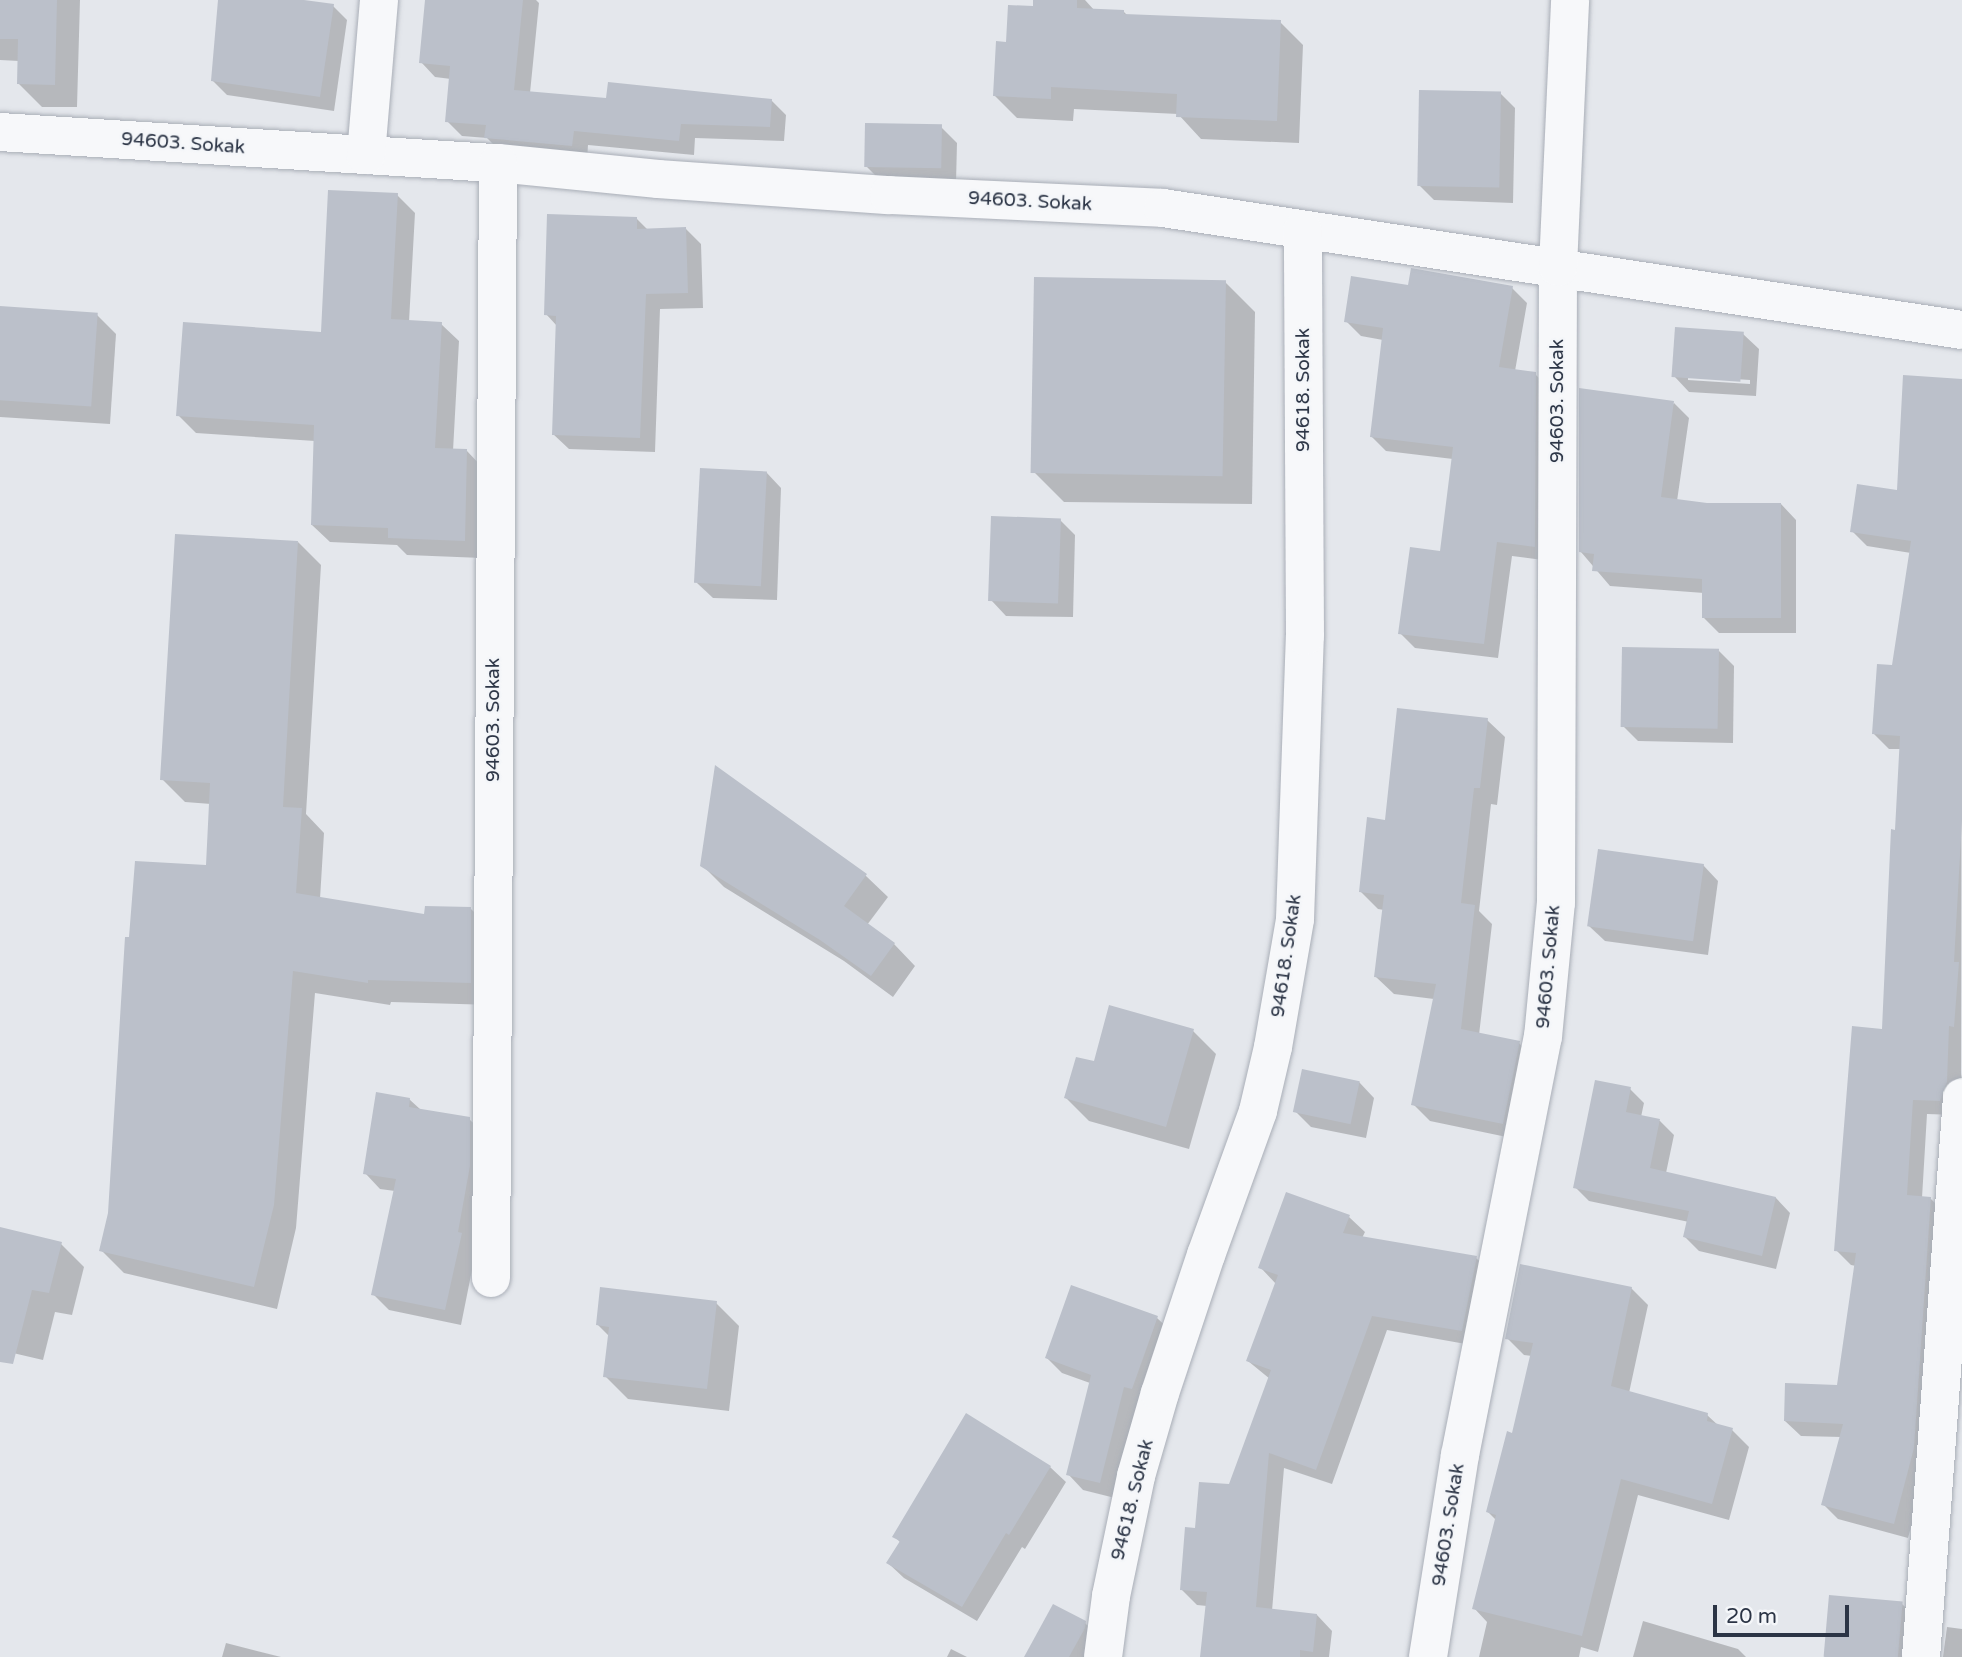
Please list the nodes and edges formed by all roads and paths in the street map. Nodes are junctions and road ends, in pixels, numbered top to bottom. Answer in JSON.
{"nodes":[{"id":1,"x":379,"y":0,"type":"edge"},
{"id":2,"x":1570,"y":0,"type":"edge"},
{"id":3,"x":0,"y":132,"type":"edge"},
{"id":4,"x":366,"y":155,"type":"junction"},
{"id":5,"x":498,"y":163,"type":"junction"},
{"id":6,"x":1303,"y":230,"type":"junction"},
{"id":7,"x":1558,"y":267,"type":"junction"},
{"id":8,"x":1962,"y":330,"type":"edge"},
{"id":9,"x":1962,"y":1097,"type":"edge"},
{"id":10,"x":491,"y":1278,"type":"dead end"},
{"id":11,"x":1103,"y":1657,"type":"edge"},
{"id":12,"x":1428,"y":1657,"type":"edge"},
{"id":13,"x":1921,"y":1657,"type":"edge"}],
"edges":[{"from":1,"to":4,"type":"street"},
{"from":2,"to":7,"type":"street","name":"94603. Sokak"},
{"from":3,"to":4,"type":"street","name":"94603. Sokak"},
{"from":4,"to":5,"type":"street","name":"94603. Sokak"},
{"from":5,"to":6,"type":"street","name":"94603. Sokak"},
{"from":5,"to":10,"type":"street","name":"94603. Sokak"},
{"from":6,"to":7,"type":"street","name":"94603. Sokak"},
{"from":6,"to":11,"type":"street","name":"94618. Sokak"},
{"from":7,"to":8,"type":"street","name":"94603. Sokak"},
{"from":7,"to":12,"type":"street","name":"94603. Sokak"},
{"from":9,"to":13,"type":"street"}]}
